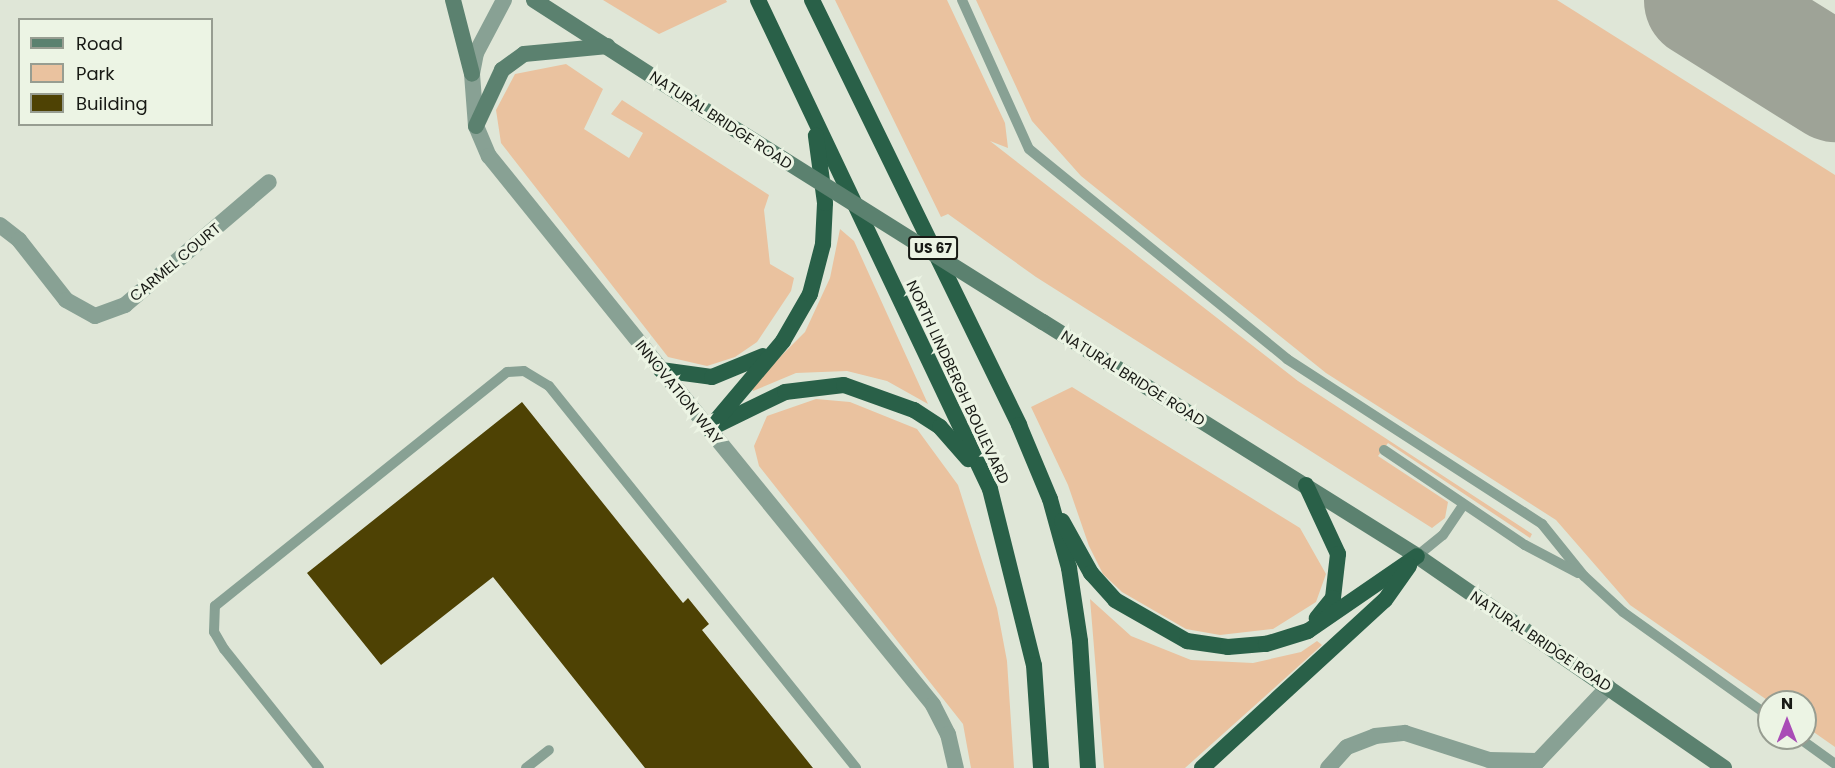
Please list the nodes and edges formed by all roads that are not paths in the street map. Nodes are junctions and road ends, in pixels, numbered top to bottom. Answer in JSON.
{"nodes":[{"id":1,"x":453,"y":0,"type":"edge"},
{"id":2,"x":504,"y":0,"type":"edge"},
{"id":3,"x":534,"y":0,"type":"edge"},
{"id":4,"x":758,"y":0,"type":"edge"},
{"id":5,"x":812,"y":0,"type":"edge"},
{"id":6,"x":962,"y":0,"type":"edge"},
{"id":7,"x":608,"y":46,"type":"junction"},
{"id":8,"x":472,"y":74,"type":"junction"},
{"id":9,"x":811,"y":111,"type":"junction"},
{"id":10,"x":476,"y":126,"type":"junction"},
{"id":11,"x":269,"y":182,"type":"dead end"},
{"id":12,"x":0,"y":225,"type":"edge"},
{"id":13,"x":783,"y":341,"type":"junction"},
{"id":14,"x":661,"y":370,"type":"junction"},
{"id":15,"x":709,"y":429,"type":"junction"},
{"id":16,"x":1384,"y":450,"type":"dead end"},
{"id":17,"x":1306,"y":485,"type":"junction"},
{"id":18,"x":990,"y":489,"type":"junction"},
{"id":19,"x":1050,"y":499,"type":"junction"},
{"id":20,"x":1464,"y":504,"type":"junction"},
{"id":21,"x":1417,"y":556,"type":"junction"},
{"id":22,"x":1584,"y":576,"type":"junction"},
{"id":23,"x":1308,"y":631,"type":"junction"},
{"id":24,"x":1608,"y":687,"type":"junction"},
{"id":25,"x":1757,"y":707,"type":"edge"},
{"id":26,"x":549,"y":750,"type":"dead end"},
{"id":27,"x":1816,"y":750,"type":"edge"},
{"id":28,"x":1488,"y":764,"type":"edge"},
{"id":29,"x":1835,"y":764,"type":"edge"},
{"id":30,"x":319,"y":768,"type":"edge"},
{"id":31,"x":526,"y":768,"type":"edge"},
{"id":32,"x":856,"y":768,"type":"edge"},
{"id":33,"x":956,"y":768,"type":"edge"},
{"id":34,"x":1041,"y":768,"type":"edge"},
{"id":35,"x":1088,"y":768,"type":"edge"},
{"id":36,"x":1202,"y":768,"type":"edge"},
{"id":37,"x":1328,"y":768,"type":"edge"},
{"id":38,"x":1724,"y":768,"type":"edge"}],
"edges":[{"from":1,"to":8,"type":"main road"},
{"from":2,"to":8,"type":"street","name":"INNOVATION WAY"},
{"from":3,"to":7,"type":"main road","name":"NATURAL BRIDGE ROAD"},
{"from":4,"to":9,"type":"highway","name":"NORTH LINDBERGH BOULEVARD"},
{"from":5,"to":19,"type":"highway","number":"US 67"},
{"from":6,"to":22,"type":"lane"},
{"from":7,"to":10,"type":"main road"},
{"from":7,"to":17,"type":"main road","name":"NATURAL BRIDGE ROAD","bridge":true},
{"from":8,"to":10,"type":"street","name":"INNOVATION WAY"},
{"from":9,"to":13,"type":"highway"},
{"from":9,"to":18,"type":"highway","name":"NORTH LINDBERGH BOULEVARD"},
{"from":10,"to":14,"type":"street","name":"INNOVATION WAY"},
{"from":11,"to":12,"type":"street","name":"CARMEL COURT"},
{"from":13,"to":14,"type":"highway"},
{"from":13,"to":15,"type":"highway"},
{"from":14,"to":15,"type":"street","name":"INNOVATION WAY"},
{"from":15,"to":18,"type":"highway"},
{"from":15,"to":33,"type":"street","name":"INNOVATION WAY"},
{"from":16,"to":20,"type":"lane"},
{"from":17,"to":21,"type":"main road","name":"NATURAL BRIDGE ROAD"},
{"from":17,"to":23,"type":"highway"},
{"from":18,"to":34,"type":"highway","name":"NORTH LINDBERGH BOULEVARD"},
{"from":19,"to":23,"type":"highway"},
{"from":19,"to":35,"type":"highway","number":"US 67"},
{"from":20,"to":21,"type":"lane"},
{"from":20,"to":22,"type":"lane"},
{"from":21,"to":23,"type":"highway"},
{"from":21,"to":24,"type":"main road","name":"NATURAL BRIDGE ROAD"},
{"from":21,"to":36,"type":"highway"},
{"from":22,"to":25,"type":"lane"},
{"from":24,"to":28,"type":"street"},
{"from":24,"to":38,"type":"main road","name":"NATURAL BRIDGE ROAD"},
{"from":26,"to":31,"type":"lane"},
{"from":27,"to":29,"type":"lane"},
{"from":28,"to":37,"type":"street"},
{"from":30,"to":32,"type":"lane"}]}
